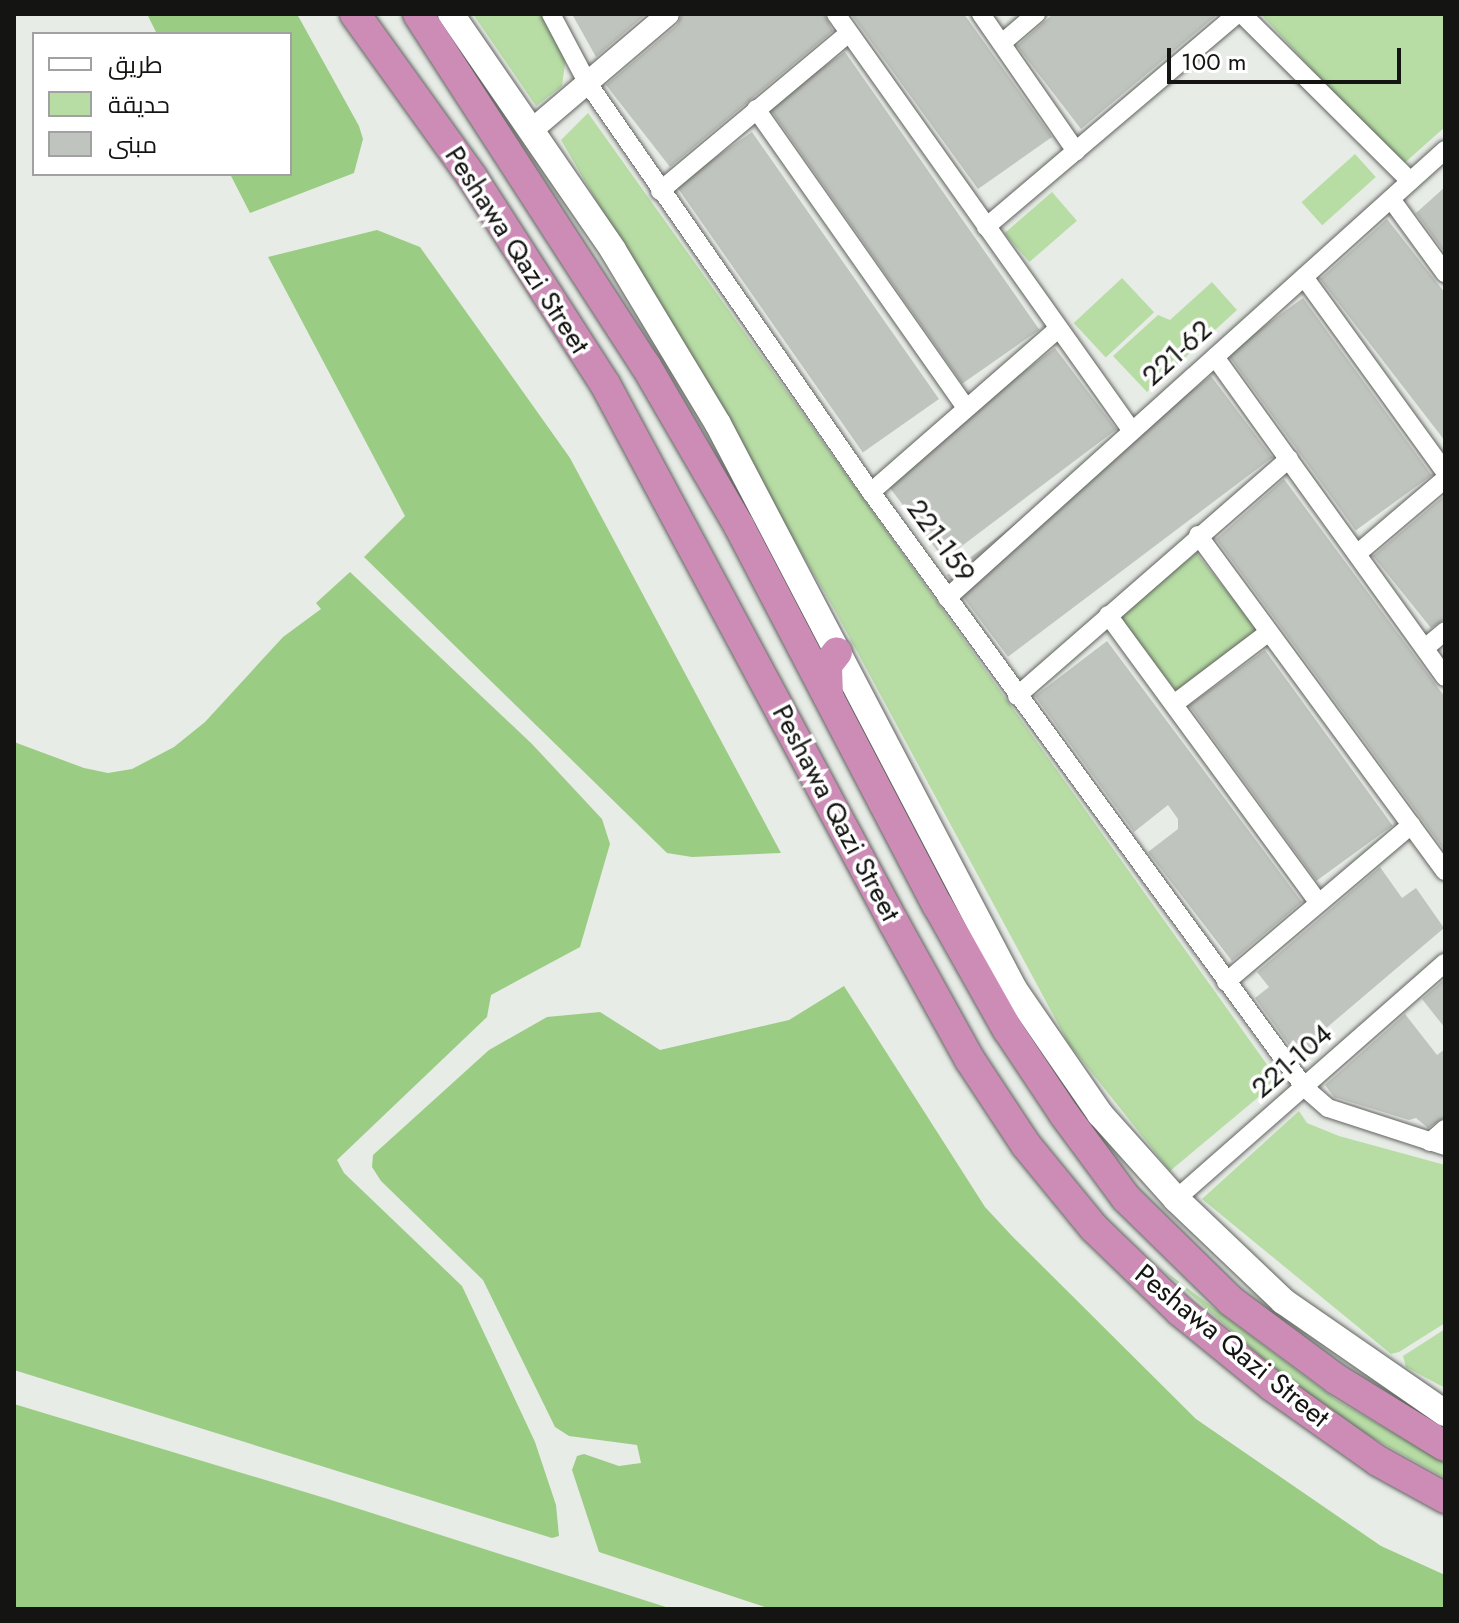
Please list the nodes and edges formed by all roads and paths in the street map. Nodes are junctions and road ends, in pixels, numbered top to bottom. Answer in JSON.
{"nodes":[{"id":1,"x":355,"y":14,"type":"edge"},
{"id":2,"x":418,"y":14,"type":"edge"},
{"id":3,"x":451,"y":14,"type":"edge"},
{"id":4,"x":551,"y":14,"type":"edge"},
{"id":5,"x":668,"y":14,"type":"edge"},
{"id":6,"x":836,"y":14,"type":"edge"},
{"id":7,"x":981,"y":14,"type":"edge"},
{"id":8,"x":1036,"y":14,"type":"edge"},
{"id":9,"x":1240,"y":14,"type":"edge"},
{"id":10,"x":849,"y":33,"type":"junction"},
{"id":11,"x":1002,"y":43,"type":"junction"},
{"id":12,"x":587,"y":82,"type":"junction"},
{"id":13,"x":756,"y":109,"type":"junction"},
{"id":14,"x":533,"y":129,"type":"junction"},
{"id":15,"x":1445,"y":150,"type":"edge"},
{"id":16,"x":1076,"y":151,"type":"junction"},
{"id":17,"x":1410,"y":181,"type":"junction"},
{"id":18,"x":660,"y":191,"type":"junction"},
{"id":19,"x":1391,"y":199,"type":"junction"},
{"id":20,"x":986,"y":227,"type":"junction"},
{"id":21,"x":1445,"y":273,"type":"edge"},
{"id":22,"x":1304,"y":277,"type":"junction"},
{"id":23,"x":1057,"y":330,"type":"junction"},
{"id":24,"x":1215,"y":357,"type":"junction"},
{"id":25,"x":966,"y":408,"type":"junction"},
{"id":26,"x":1132,"y":431,"type":"junction"},
{"id":27,"x":1289,"y":459,"type":"junction"},
{"id":28,"x":1445,"y":472,"type":"edge"},
{"id":29,"x":1445,"y":479,"type":"edge"},
{"id":30,"x":871,"y":492,"type":"junction"},
{"id":31,"x":1198,"y":535,"type":"junction"},
{"id":32,"x":1358,"y":553,"type":"junction"},
{"id":33,"x":947,"y":598,"type":"junction"},
{"id":34,"x":1108,"y":615,"type":"junction"},
{"id":35,"x":1445,"y":631,"type":"edge"},
{"id":36,"x":1269,"y":632,"type":"junction"},
{"id":37,"x":1425,"y":648,"type":"junction"},
{"id":38,"x":837,"y":652,"type":"junction"},
{"id":39,"x":1445,"y":677,"type":"edge"},
{"id":40,"x":1017,"y":696,"type":"junction"},
{"id":41,"x":829,"y":698,"type":"junction"},
{"id":42,"x":1174,"y":704,"type":"junction"},
{"id":43,"x":1411,"y":825,"type":"junction"},
{"id":44,"x":1445,"y":871,"type":"edge"},
{"id":45,"x":1318,"y":902,"type":"junction"},
{"id":46,"x":1445,"y":963,"type":"edge"},
{"id":47,"x":1226,"y":982,"type":"junction"},
{"id":48,"x":1030,"y":1063,"type":"junction"},
{"id":49,"x":988,"y":1088,"type":"junction"},
{"id":50,"x":1305,"y":1088,"type":"junction"},
{"id":51,"x":1445,"y":1129,"type":"edge"},
{"id":52,"x":1438,"y":1144,"type":"edge"},
{"id":53,"x":1097,"y":1159,"type":"junction"},
{"id":54,"x":1050,"y":1174,"type":"junction"},
{"id":55,"x":1176,"y":1199,"type":"junction"},
{"id":56,"x":1445,"y":1413,"type":"edge"},
{"id":57,"x":1445,"y":1446,"type":"edge"},
{"id":58,"x":1445,"y":1498,"type":"edge"}],
"edges":[{"from":1,"to":49,"type":"highway","name":"Peshawa Qazi Street"},
{"from":2,"to":41,"type":"highway","name":"Peshawa Qazi Street"},
{"from":3,"to":14,"type":"main road"},
{"from":4,"to":12,"type":"street","name":"221-159"},
{"from":5,"to":12,"type":"street"},
{"from":6,"to":10,"type":"street"},
{"from":7,"to":11,"type":"street"},
{"from":8,"to":11,"type":"street"},
{"from":9,"to":16,"type":"street"},
{"from":9,"to":17,"type":"street"},
{"from":10,"to":13,"type":"street"},
{"from":10,"to":20,"type":"street"},
{"from":11,"to":16,"type":"street"},
{"from":12,"to":14,"type":"street"},
{"from":12,"to":18,"type":"street","name":"221-159"},
{"from":13,"to":18,"type":"street"},
{"from":13,"to":25,"type":"street"},
{"from":14,"to":38,"type":"main road"},
{"from":15,"to":17,"type":"street","name":"221-62"},
{"from":16,"to":20,"type":"street"},
{"from":17,"to":19,"type":"street","name":"221-62"},
{"from":18,"to":30,"type":"street","name":"221-159"},
{"from":19,"to":21,"type":"street"},
{"from":19,"to":22,"type":"street","name":"221-62"},
{"from":20,"to":23,"type":"street"},
{"from":22,"to":24,"type":"street","name":"221-62"},
{"from":22,"to":28,"type":"street"},
{"from":23,"to":25,"type":"street"},
{"from":23,"to":26,"type":"street"},
{"from":24,"to":26,"type":"street","name":"221-62"},
{"from":24,"to":27,"type":"street"},
{"from":25,"to":30,"type":"street"},
{"from":26,"to":33,"type":"street","name":"221-62"},
{"from":27,"to":31,"type":"street"},
{"from":27,"to":32,"type":"street"},
{"from":29,"to":32,"type":"street"},
{"from":30,"to":33,"type":"street","name":"221-159"},
{"from":31,"to":34,"type":"street"},
{"from":31,"to":36,"type":"street"},
{"from":32,"to":37,"type":"street"},
{"from":33,"to":40,"type":"street","name":"221-159"},
{"from":34,"to":40,"type":"street"},
{"from":34,"to":42,"type":"street"},
{"from":35,"to":37,"type":"street"},
{"from":36,"to":42,"type":"street"},
{"from":36,"to":43,"type":"street"},
{"from":37,"to":39,"type":"street"},
{"from":38,"to":41,"type":"highway"},
{"from":38,"to":55,"type":"main road"},
{"from":40,"to":47,"type":"street","name":"221-159"},
{"from":41,"to":48,"type":"highway","name":"Peshawa Qazi Street"},
{"from":42,"to":45,"type":"street"},
{"from":43,"to":44,"type":"street"},
{"from":43,"to":45,"type":"street"},
{"from":45,"to":47,"type":"street"},
{"from":46,"to":50,"type":"street","name":"221-104"},
{"from":47,"to":50,"type":"street","name":"221-159"},
{"from":48,"to":49,"type":"highway"},
{"from":48,"to":53,"type":"highway","name":"Peshawa Qazi Street"},
{"from":49,"to":54,"type":"highway","name":"Peshawa Qazi Street"},
{"from":50,"to":52,"type":"street","name":"221-159"},
{"from":50,"to":55,"type":"street","name":"221-104"},
{"from":51,"to":52,"type":"street"},
{"from":53,"to":54,"type":"highway"},
{"from":53,"to":57,"type":"highway","name":"Peshawa Qazi Street"},
{"from":54,"to":58,"type":"highway","name":"Peshawa Qazi Street"},
{"from":55,"to":56,"type":"main road"}]}
